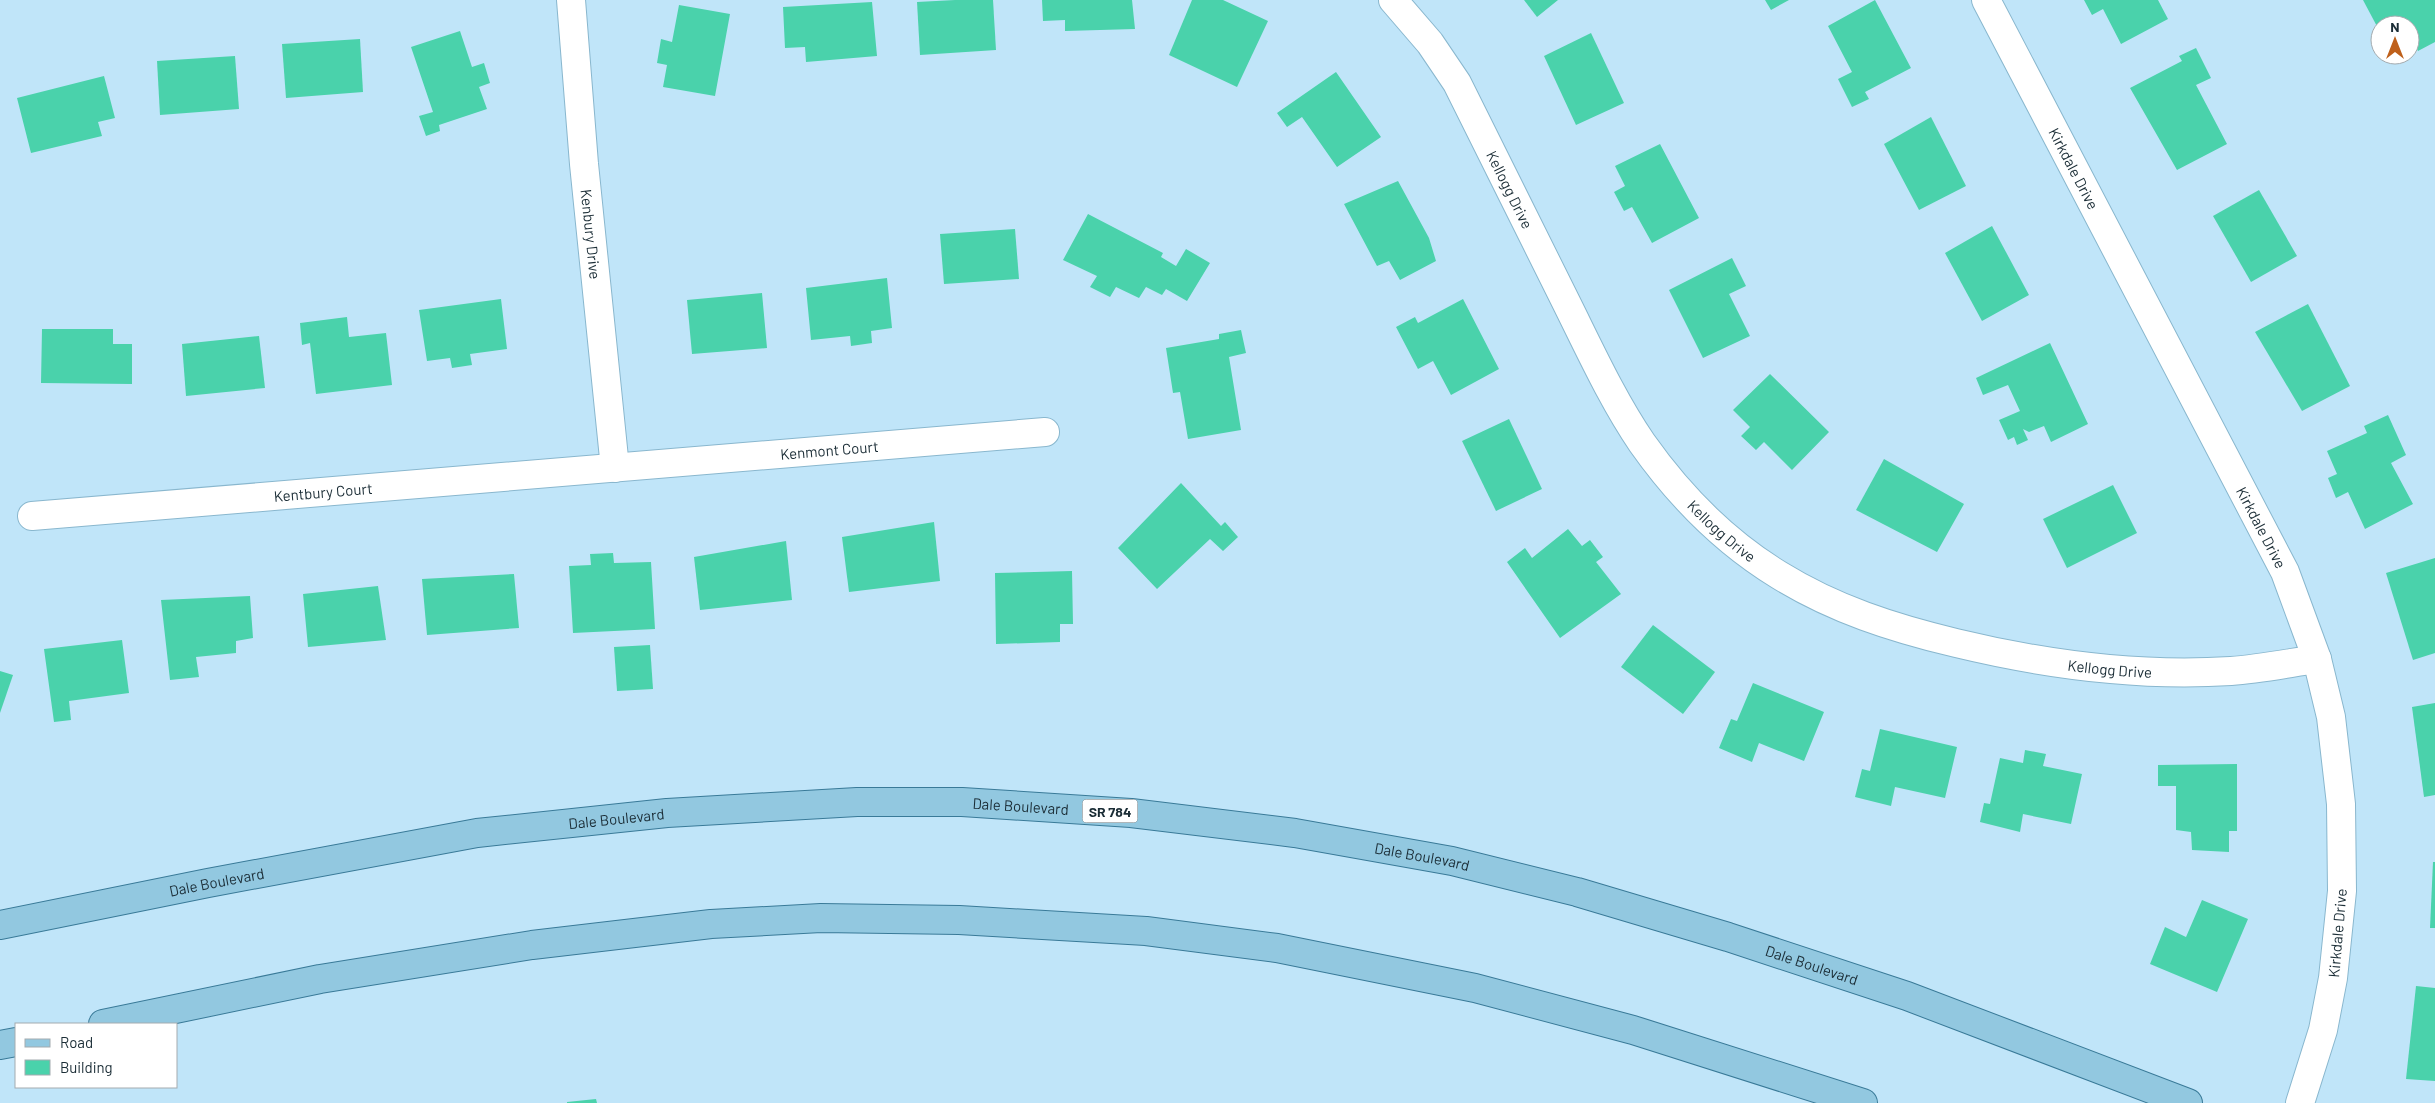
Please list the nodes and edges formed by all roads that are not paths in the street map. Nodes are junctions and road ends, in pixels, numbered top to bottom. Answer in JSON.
{"nodes":[{"id":1,"x":571,"y":0,"type":"edge"},
{"id":2,"x":1393,"y":0,"type":"edge"},
{"id":3,"x":1986,"y":0,"type":"edge"},
{"id":4,"x":1045,"y":432,"type":"dead end"},
{"id":5,"x":615,"y":468,"type":"junction"},
{"id":6,"x":32,"y":516,"type":"dead end"},
{"id":7,"x":2317,"y":659,"type":"junction"},
{"id":8,"x":0,"y":925,"type":"edge"},
{"id":9,"x":108,"y":1023,"type":"edge"},
{"id":10,"x":15,"y":1042,"type":"edge"},
{"id":11,"x":0,"y":1046,"type":"edge"},
{"id":12,"x":1863,"y":1103,"type":"edge"},
{"id":13,"x":2188,"y":1103,"type":"edge"},
{"id":14,"x":2300,"y":1103,"type":"edge"}],
"edges":[{"from":1,"to":5,"type":"street","name":"Kenbury Drive"},
{"from":2,"to":7,"type":"street","name":"Kellogg Drive"},
{"from":3,"to":7,"type":"street","name":"Kirkdale Drive"},
{"from":4,"to":5,"type":"street","name":"Kenmont Court"},
{"from":5,"to":6,"type":"street","name":"Kentbury Court"},
{"from":7,"to":14,"type":"street","name":"Kirkdale Drive"},
{"from":8,"to":13,"type":"main road","name":"Dale Boulevard","number":"SR 784"},
{"from":9,"to":12,"type":"main road"},
{"from":10,"to":11,"type":"main road"}]}
